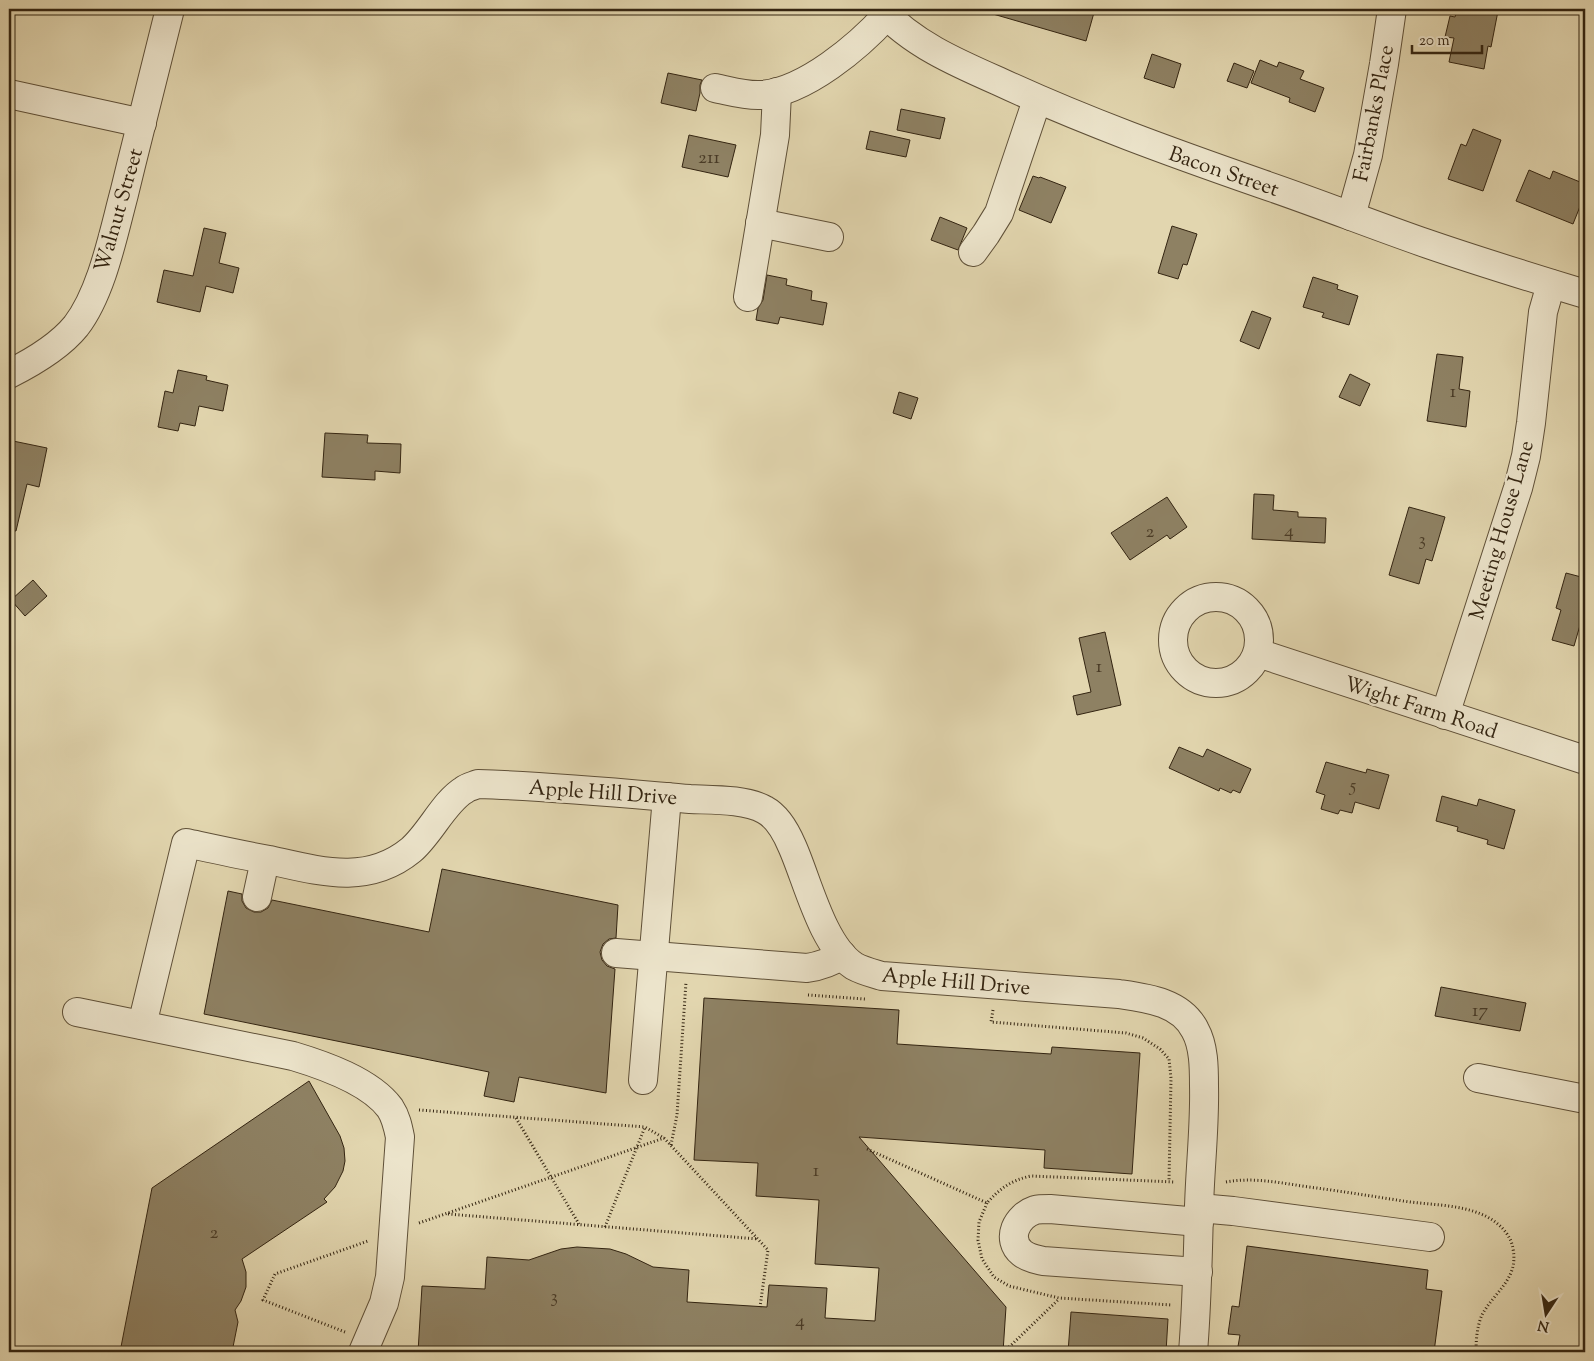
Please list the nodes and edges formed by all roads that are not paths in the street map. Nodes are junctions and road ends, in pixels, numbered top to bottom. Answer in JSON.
{"nodes":[{"id":1,"x":170,"y":9,"type":"edge"},
{"id":2,"x":1392,"y":9,"type":"edge"},
{"id":3,"x":884,"y":12,"type":"edge"},
{"id":4,"x":716,"y":88,"type":"dead end"},
{"id":5,"x":777,"y":92,"type":"junction"},
{"id":6,"x":9,"y":94,"type":"edge"},
{"id":7,"x":1037,"y":100,"type":"junction"},
{"id":8,"x":142,"y":123,"type":"junction"},
{"id":9,"x":1351,"y":216,"type":"junction"},
{"id":10,"x":760,"y":223,"type":"junction"},
{"id":11,"x":829,"y":237,"type":"dead end"},
{"id":12,"x":973,"y":252,"type":"dead end"},
{"id":13,"x":1551,"y":284,"type":"junction"},
{"id":14,"x":1585,"y":294,"type":"edge"},
{"id":15,"x":748,"y":297,"type":"dead end"},
{"id":16,"x":9,"y":374,"type":"edge"},
{"id":17,"x":1258,"y":653,"type":"dead end"},
{"id":18,"x":1446,"y":715,"type":"junction"},
{"id":19,"x":1585,"y":760,"type":"edge"},
{"id":20,"x":667,"y":797,"type":"junction"},
{"id":21,"x":265,"y":860,"type":"junction"},
{"id":22,"x":257,"y":897,"type":"dead end"},
{"id":23,"x":616,"y":953,"type":"dead end"},
{"id":24,"x":842,"y":955,"type":"junction"},
{"id":25,"x":654,"y":956,"type":"junction"},
{"id":26,"x":77,"y":1012,"type":"dead end"},
{"id":27,"x":142,"y":1025,"type":"junction"},
{"id":28,"x":1478,"y":1078,"type":"dead end"},
{"id":29,"x":643,"y":1080,"type":"dead end"},
{"id":30,"x":1585,"y":1099,"type":"edge"},
{"id":31,"x":1199,"y":1215,"type":"junction"},
{"id":32,"x":1430,"y":1237,"type":"dead end"},
{"id":33,"x":1198,"y":1272,"type":"junction"},
{"id":34,"x":366,"y":1346,"type":"edge"},
{"id":35,"x":1193,"y":1352,"type":"edge"}],
"edges":[{"from":1,"to":8,"type":"street","name":"Walnut Street"},
{"from":2,"to":9,"type":"street","name":"Fairbanks Place"},
{"from":3,"to":5,"type":"street"},
{"from":3,"to":7,"type":"street","name":"Bacon Street"},
{"from":4,"to":5,"type":"street"},
{"from":5,"to":10,"type":"street"},
{"from":6,"to":8,"type":"street"},
{"from":7,"to":9,"type":"street","name":"Bacon Street"},
{"from":7,"to":12,"type":"street"},
{"from":8,"to":16,"type":"street","name":"Walnut Street"},
{"from":9,"to":13,"type":"street","name":"Bacon Street"},
{"from":10,"to":11,"type":"street"},
{"from":10,"to":15,"type":"street"},
{"from":13,"to":14,"type":"street","name":"Bacon Street"},
{"from":13,"to":18,"type":"street","name":"Meeting House Lane"},
{"from":17,"to":18,"type":"street","name":"Wight Farm Road"},
{"from":18,"to":19,"type":"street","name":"Wight Farm Road"},
{"from":20,"to":21,"type":"street","name":"Apple Hill Drive"},
{"from":20,"to":24,"type":"street","name":"Apple Hill Drive"},
{"from":20,"to":25,"type":"street"},
{"from":21,"to":22,"type":"street"},
{"from":21,"to":27,"type":"street","name":"Apple Hill Drive"},
{"from":23,"to":25,"type":"street"},
{"from":24,"to":25,"type":"street"},
{"from":24,"to":31,"type":"street","name":"Apple Hill Drive"},
{"from":25,"to":29,"type":"street"},
{"from":26,"to":27,"type":"street"},
{"from":27,"to":34,"type":"street"},
{"from":28,"to":30,"type":"street"},
{"from":31,"to":32,"type":"street"},
{"from":31,"to":33,"type":"street","name":"Apple Hill Drive"},
{"from":31,"to":33,"type":"street"},
{"from":33,"to":35,"type":"street","name":"Apple Hill Drive"}]}
